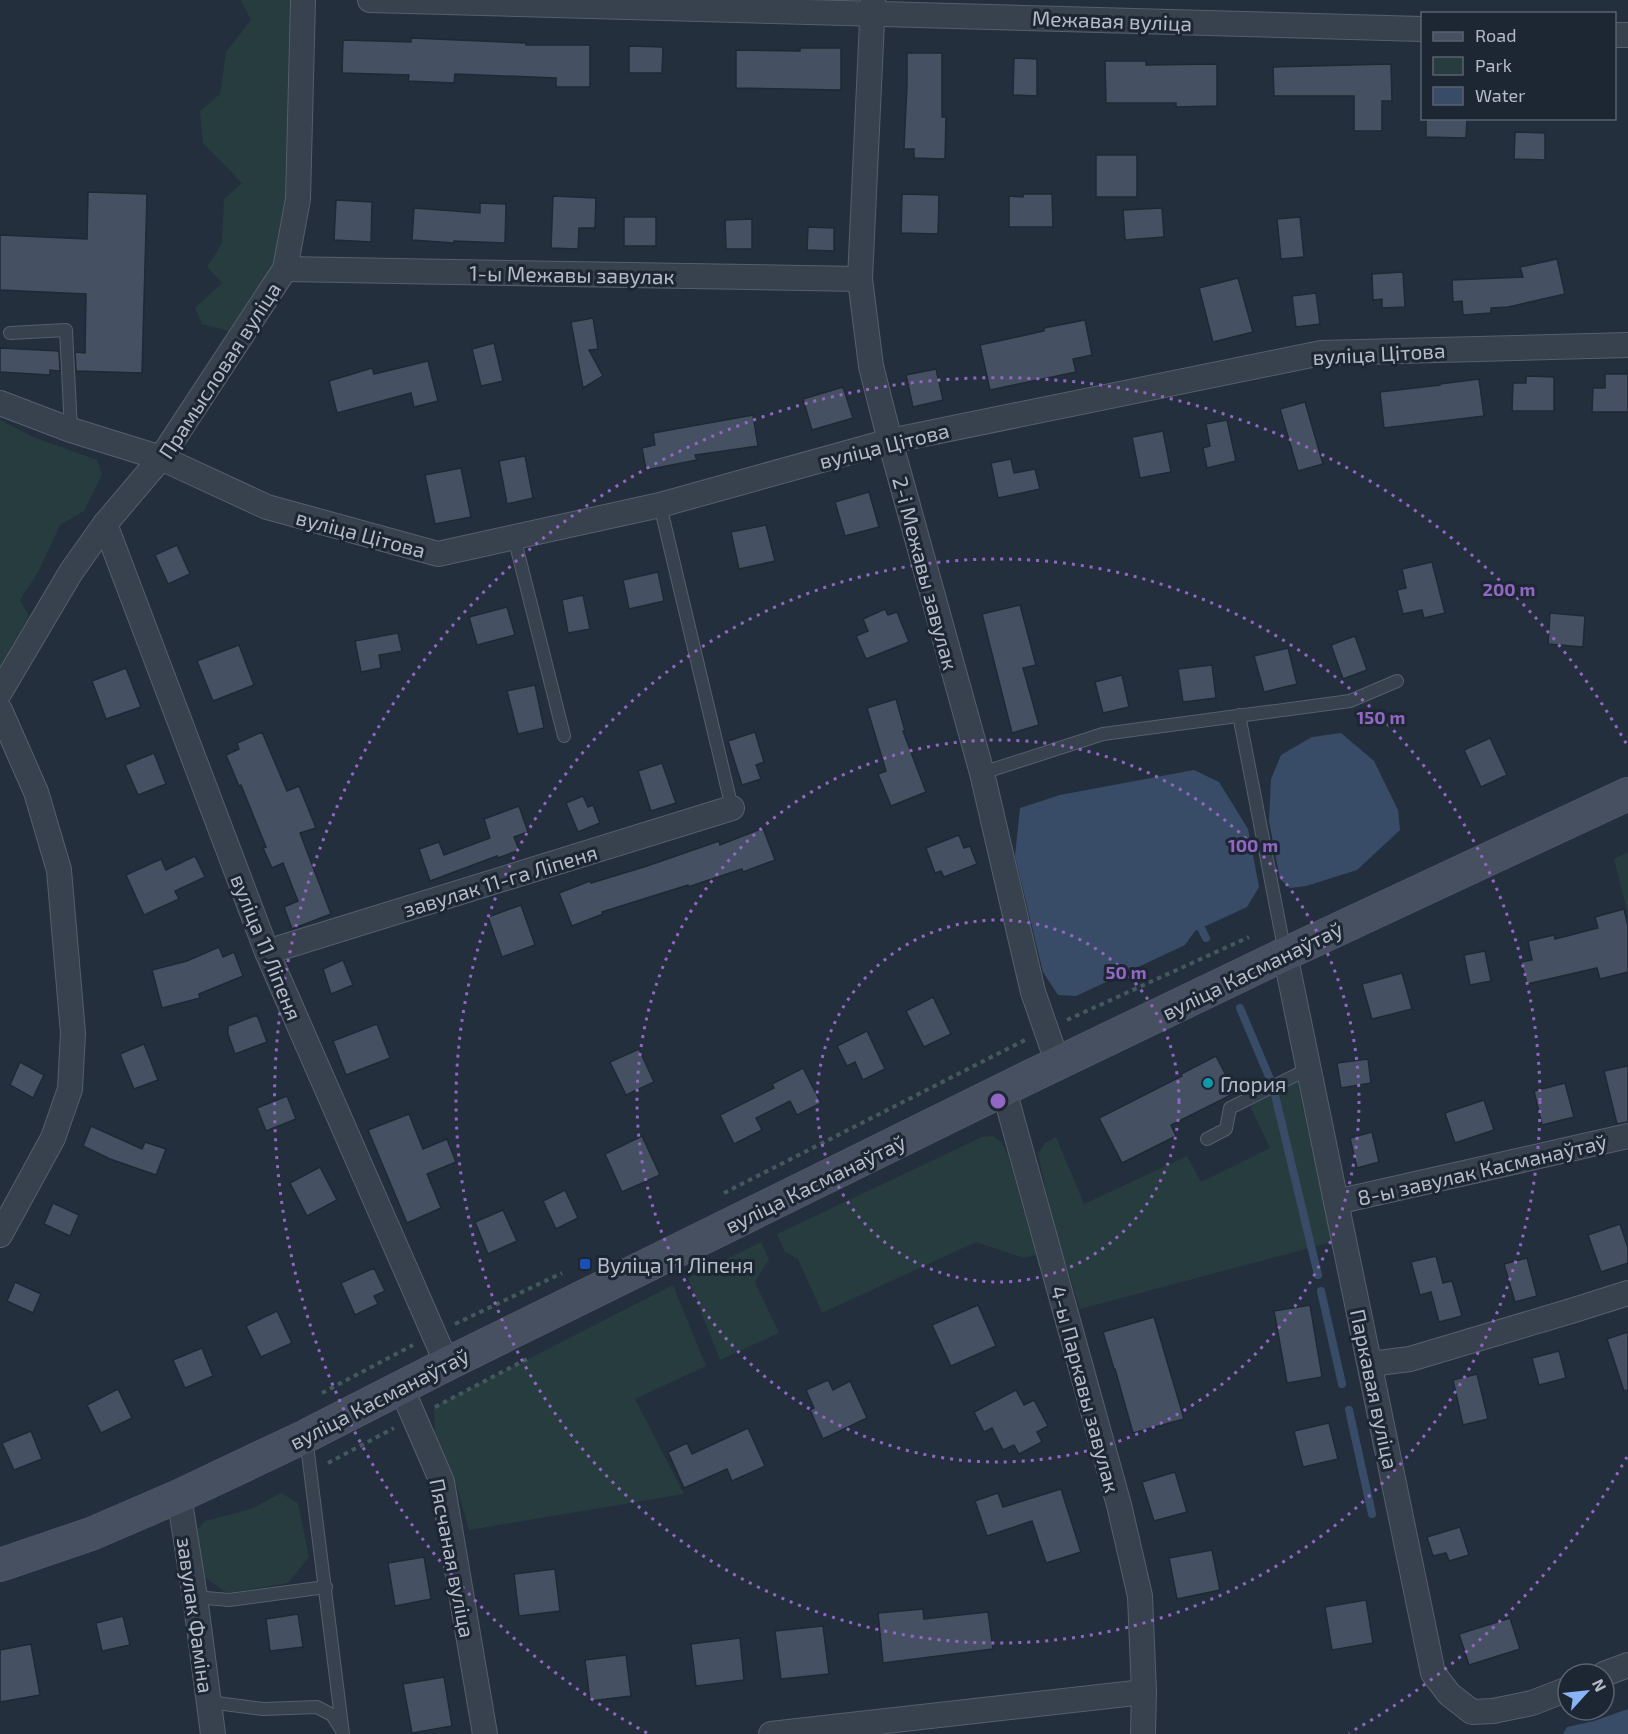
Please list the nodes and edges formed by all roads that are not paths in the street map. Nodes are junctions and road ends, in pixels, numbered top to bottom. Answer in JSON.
{"nodes":[{"id":1,"x":303,"y":0,"type":"edge"},
{"id":2,"x":370,"y":0,"type":"edge"},
{"id":3,"x":872,"y":7,"type":"edge"},
{"id":4,"x":1421,"y":29,"type":"edge"},
{"id":5,"x":285,"y":268,"type":"junction"},
{"id":6,"x":860,"y":279,"type":"junction"},
{"id":7,"x":10,"y":333,"type":"dead end"},
{"id":8,"x":1628,"y":345,"type":"edge"},
{"id":9,"x":0,"y":403,"type":"edge"},
{"id":10,"x":71,"y":430,"type":"junction"},
{"id":11,"x":890,"y":441,"type":"junction"},
{"id":12,"x":161,"y":458,"type":"junction"},
{"id":13,"x":660,"y":505,"type":"junction"},
{"id":14,"x":105,"y":524,"type":"junction"},
{"id":15,"x":513,"y":537,"type":"junction"},
{"id":16,"x":1397,"y":681,"type":"dead end"},
{"id":17,"x":0,"y":692,"type":"edge"},
{"id":18,"x":0,"y":710,"type":"edge"},
{"id":19,"x":1239,"y":716,"type":"junction"},
{"id":20,"x":564,"y":736,"type":"dead end"},
{"id":21,"x":981,"y":772,"type":"junction"},
{"id":22,"x":1628,"y":795,"type":"edge"},
{"id":23,"x":732,"y":808,"type":"joint"},
{"id":24,"x":267,"y":952,"type":"junction"},
{"id":25,"x":1285,"y":954,"type":"junction"},
{"id":26,"x":1058,"y":1064,"type":"junction"},
{"id":27,"x":1308,"y":1069,"type":"junction"},
{"id":28,"x":1004,"y":1090,"type":"junction"},
{"id":29,"x":1628,"y":1136,"type":"edge"},
{"id":30,"x":1207,"y":1139,"type":"dead end"},
{"id":31,"x":1336,"y":1202,"type":"junction"},
{"id":32,"x":0,"y":1235,"type":"edge"},
{"id":33,"x":1628,"y":1293,"type":"edge"},
{"id":34,"x":447,"y":1364,"type":"junction"},
{"id":35,"x":1370,"y":1364,"type":"junction"},
{"id":36,"x":401,"y":1387,"type":"junction"},
{"id":37,"x":306,"y":1436,"type":"junction"},
{"id":38,"x":179,"y":1496,"type":"junction"},
{"id":39,"x":0,"y":1565,"type":"edge"},
{"id":40,"x":326,"y":1587,"type":"junction"},
{"id":41,"x":195,"y":1597,"type":"junction"},
{"id":42,"x":1144,"y":1692,"type":"junction"},
{"id":43,"x":1556,"y":1694,"type":"edge"},
{"id":44,"x":208,"y":1702,"type":"junction"},
{"id":45,"x":343,"y":1733,"type":"edge"},
{"id":46,"x":213,"y":1734,"type":"edge"},
{"id":47,"x":485,"y":1734,"type":"edge"},
{"id":48,"x":771,"y":1734,"type":"edge"},
{"id":49,"x":1143,"y":1734,"type":"edge"}],
"edges":[{"from":1,"to":5,"type":"street","name":"Прамысловая вуліца"},
{"from":2,"to":3,"type":"street","name":"Межавая вуліца"},
{"from":3,"to":4,"type":"street","name":"Межавая вуліца"},
{"from":3,"to":6,"type":"street","name":"2-і Межавы завулак"},
{"from":5,"to":6,"type":"street","name":"1-ы Межавы завулак"},
{"from":5,"to":12,"type":"street","name":"Прамысловая вуліца"},
{"from":6,"to":11,"type":"street","name":"2-і Межавы завулак"},
{"from":7,"to":10,"type":"lane"},
{"from":8,"to":11,"type":"street","name":"вуліца Цітова"},
{"from":9,"to":10,"type":"street","name":"вуліца Цітова"},
{"from":10,"to":12,"type":"street","name":"вуліца Цітова"},
{"from":11,"to":13,"type":"street","name":"вуліца Цітова"},
{"from":11,"to":21,"type":"street","name":"2-і Межавы завулак"},
{"from":12,"to":14,"type":"street","name":"Прамысловая вуліца"},
{"from":12,"to":15,"type":"street","name":"вуліца Цітова"},
{"from":13,"to":15,"type":"street","name":"вуліца Цітова"},
{"from":13,"to":23,"type":"lane"},
{"from":14,"to":17,"type":"street","name":"Прамысловая вуліца"},
{"from":14,"to":24,"type":"street","name":"вуліца 11 Ліпеня"},
{"from":15,"to":20,"type":"lane"},
{"from":16,"to":19,"type":"lane"},
{"from":18,"to":32,"type":"street"},
{"from":19,"to":21,"type":"lane"},
{"from":19,"to":25,"type":"lane"},
{"from":21,"to":26,"type":"street","name":"2-і Межавы завулак"},
{"from":22,"to":25,"type":"main road","name":"вуліца Касманаўтаў"},
{"from":23,"to":24,"type":"street","name":"завулак 11-га Ліпеня"},
{"from":24,"to":34,"type":"street","name":"вуліца 11 Ліпеня"},
{"from":25,"to":26,"type":"main road","name":"вуліца Касманаўтаў"},
{"from":25,"to":27,"type":"street","name":"Паркавая вуліца"},
{"from":26,"to":28,"type":"main road","name":"вуліца Касманаўтаў"},
{"from":27,"to":30,"type":"lane"},
{"from":27,"to":31,"type":"street","name":"Паркавая вуліца"},
{"from":28,"to":34,"type":"main road","name":"вуліца Касманаўтаў"},
{"from":28,"to":42,"type":"street","name":"4-ы Паркавы завулак"},
{"from":29,"to":31,"type":"street","name":"8-ы завулак Касманаўтаў"},
{"from":31,"to":35,"type":"street","name":"Паркавая вуліца"},
{"from":33,"to":35,"type":"street"},
{"from":34,"to":36,"type":"main road","name":"вуліца Касманаўтаў"},
{"from":35,"to":43,"type":"street","name":"Паркавая вуліца"},
{"from":36,"to":37,"type":"main road","name":"вуліца Касманаўтаў"},
{"from":36,"to":47,"type":"street","name":"Пясчаная вуліца"},
{"from":37,"to":38,"type":"main road","name":"вуліца Касманаўтаў"},
{"from":37,"to":40,"type":"lane"},
{"from":38,"to":39,"type":"main road","name":"вуліца Касманаўтаў"},
{"from":38,"to":41,"type":"street","name":"завулак Фаміна"},
{"from":40,"to":41,"type":"lane"},
{"from":40,"to":45,"type":"lane"},
{"from":41,"to":44,"type":"street","name":"завулак Фаміна"},
{"from":42,"to":48,"type":"street"},
{"from":42,"to":49,"type":"street","name":"4-ы Паркавы завулак"},
{"from":44,"to":45,"type":"lane"},
{"from":44,"to":46,"type":"street","name":"завулак Фаміна"}]}
